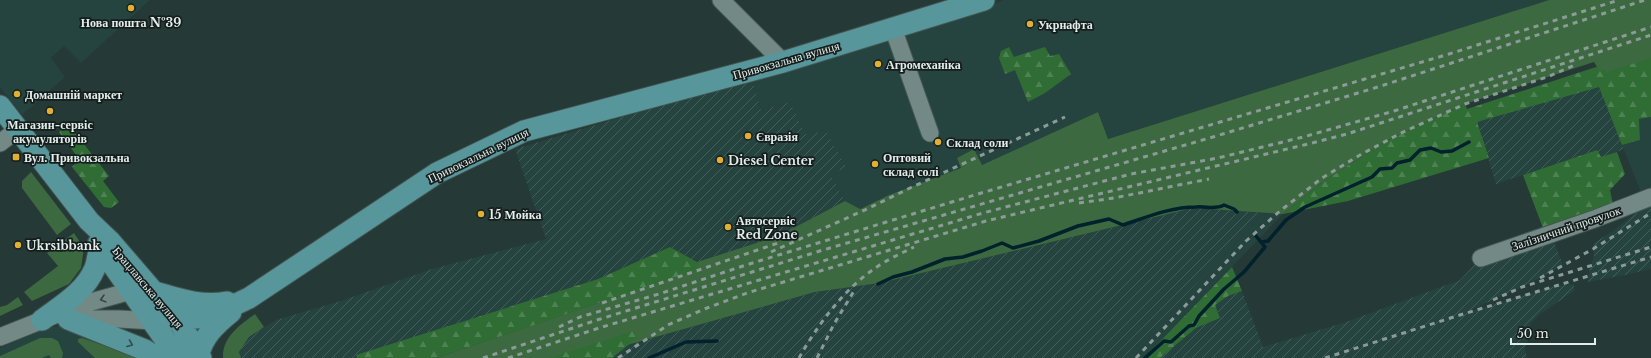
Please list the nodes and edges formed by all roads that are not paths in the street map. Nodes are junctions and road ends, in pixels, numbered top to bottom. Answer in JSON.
{"nodes":[{"id":1,"x":721,"y":0,"type":"edge"},
{"id":2,"x":984,"y":0,"type":"edge"},
{"id":3,"x":893,"y":28,"type":"junction"},
{"id":4,"x":783,"y":62,"type":"junction"},
{"id":5,"x":0,"y":106,"type":"edge"},
{"id":6,"x":18,"y":129,"type":"junction"},
{"id":7,"x":930,"y":133,"type":"dead end"},
{"id":8,"x":0,"y":143,"type":"edge"},
{"id":9,"x":1651,"y":197,"type":"edge"},
{"id":10,"x":89,"y":221,"type":"junction"},
{"id":11,"x":100,"y":247,"type":"junction"},
{"id":12,"x":1481,"y":258,"type":"dead end"},
{"id":13,"x":131,"y":291,"type":"junction"},
{"id":14,"x":155,"y":292,"type":"junction"},
{"id":15,"x":249,"y":298,"type":"junction"},
{"id":16,"x":68,"y":319,"type":"junction"},
{"id":17,"x":42,"y":320,"type":"junction"},
{"id":18,"x":152,"y":320,"type":"junction"},
{"id":19,"x":178,"y":320,"type":"junction"},
{"id":20,"x":0,"y":337,"type":"edge"},
{"id":21,"x":203,"y":357,"type":"edge"},
{"id":22,"x":157,"y":358,"type":"edge"},
{"id":23,"x":178,"y":358,"type":"edge"}],
"edges":[{"from":1,"to":4,"type":"street"},
{"from":2,"to":3,"type":"main road","name":"Привокзальна вулиця"},
{"from":3,"to":4,"type":"main road","name":"Привокзальна вулиця"},
{"from":3,"to":7,"type":"street"},
{"from":4,"to":15,"type":"main road","name":"Привокзальна вулиця"},
{"from":5,"to":6,"type":"main road","name":"Брацлавська вулиця"},
{"from":6,"to":8,"type":"street"},
{"from":6,"to":10,"type":"main road","name":"Брацлавська вулиця"},
{"from":9,"to":12,"type":"street","name":"Залізничний провулок"},
{"from":10,"to":11,"type":"main road","name":"Брацлавська вулиця"},
{"from":10,"to":14,"type":"main road","name":"Брацлавська вулиця"},
{"from":11,"to":13,"type":"main road","name":"Брацлавська вулиця"},
{"from":11,"to":17,"type":"main road"},
{"from":13,"to":14,"type":"street","name":"Привокзальна вулиця"},
{"from":13,"to":17,"type":"street","name":"Привокзальна вулиця","one_way":true},
{"from":13,"to":18,"type":"main road","name":"Брацлавська вулиця"},
{"from":14,"to":15,"type":"main road"},
{"from":14,"to":19,"type":"main road","name":"Брацлавська вулиця"},
{"from":15,"to":19,"type":"main road","name":"Привокзальна вулиця"},
{"from":15,"to":21,"type":"main road"},
{"from":16,"to":17,"type":"street","name":"Привокзальна вулиця"},
{"from":16,"to":18,"type":"street","name":"Привокзальна вулиця"},
{"from":16,"to":22,"type":"main road","one_way":true},
{"from":17,"to":20,"type":"street","name":"Привокзальна вулиця"},
{"from":18,"to":19,"type":"main road","name":"Привокзальна вулиця"},
{"from":18,"to":23,"type":"main road","name":"Брацлавська вулиця"},
{"from":19,"to":21,"type":"main road","name":"Брацлавська вулиця"}]}
